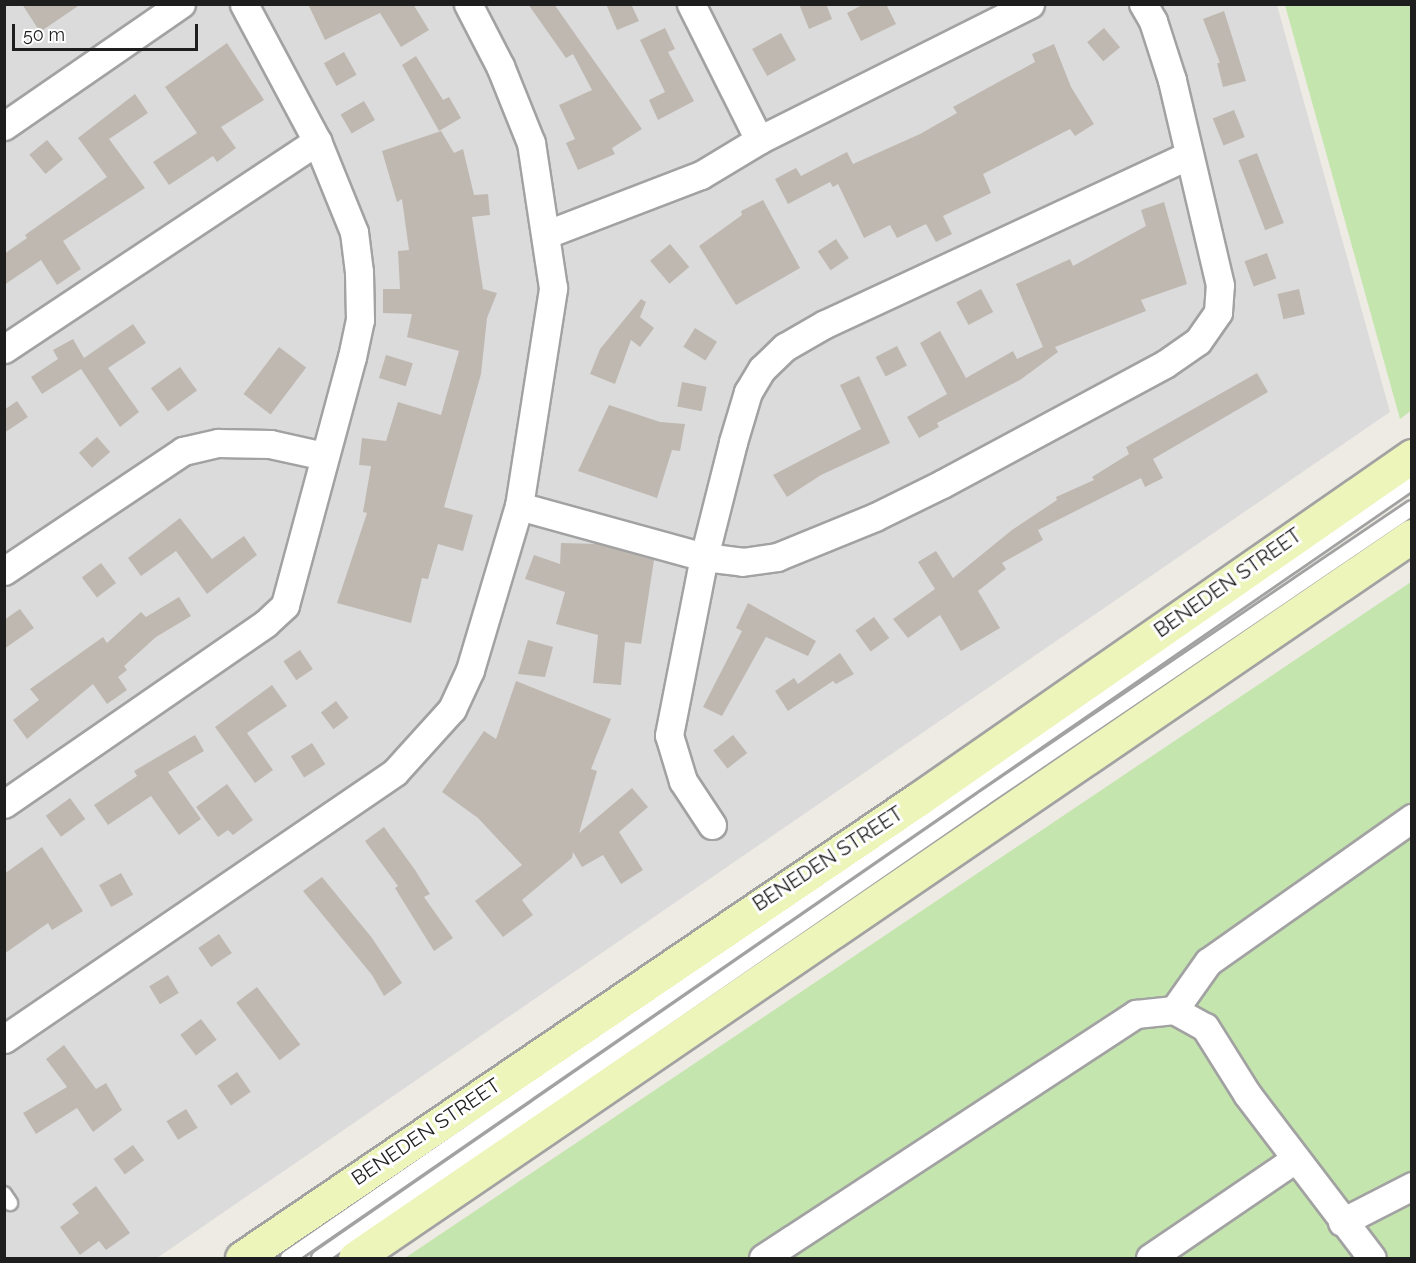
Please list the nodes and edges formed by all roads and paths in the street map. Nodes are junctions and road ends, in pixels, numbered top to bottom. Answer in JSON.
{"nodes":[{"id":1,"x":181,"y":4,"type":"edge"},
{"id":2,"x":244,"y":4,"type":"edge"},
{"id":3,"x":468,"y":4,"type":"edge"},
{"id":4,"x":691,"y":4,"type":"edge"},
{"id":5,"x":1030,"y":4,"type":"edge"},
{"id":6,"x":1143,"y":4,"type":"edge"},
{"id":7,"x":4,"y":126,"type":"edge"},
{"id":8,"x":759,"y":140,"type":"junction"},
{"id":9,"x":317,"y":141,"type":"junction"},
{"id":10,"x":1189,"y":155,"type":"junction"},
{"id":11,"x":547,"y":234,"type":"junction"},
{"id":12,"x":4,"y":349,"type":"edge"},
{"id":13,"x":324,"y":456,"type":"junction"},
{"id":14,"x":1412,"y":456,"type":"edge"},
{"id":15,"x":1412,"y":482,"type":"edge"},
{"id":16,"x":519,"y":506,"type":"junction"},
{"id":17,"x":1412,"y":508,"type":"edge"},
{"id":18,"x":1412,"y":536,"type":"edge"},
{"id":19,"x":704,"y":557,"type":"junction"},
{"id":20,"x":4,"y":571,"type":"edge"},
{"id":21,"x":4,"y":804,"type":"edge"},
{"id":22,"x":1412,"y":818,"type":"edge"},
{"id":23,"x":712,"y":825,"type":"dead end"},
{"id":24,"x":1174,"y":1010,"type":"junction"},
{"id":25,"x":4,"y":1039,"type":"edge"},
{"id":26,"x":1295,"y":1159,"type":"junction"},
{"id":27,"x":1412,"y":1186,"type":"edge"},
{"id":28,"x":1342,"y":1222,"type":"junction"},
{"id":29,"x":242,"y":1258,"type":"edge"},
{"id":30,"x":288,"y":1258,"type":"edge"},
{"id":31,"x":319,"y":1258,"type":"edge"},
{"id":32,"x":355,"y":1258,"type":"edge"},
{"id":33,"x":763,"y":1258,"type":"edge"},
{"id":34,"x":1150,"y":1258,"type":"edge"},
{"id":35,"x":1372,"y":1258,"type":"edge"}],
"edges":[{"from":1,"to":7,"type":"street"},
{"from":2,"to":9,"type":"street"},
{"from":3,"to":11,"type":"street"},
{"from":4,"to":8,"type":"street"},
{"from":5,"to":8,"type":"street"},
{"from":6,"to":10,"type":"street"},
{"from":8,"to":11,"type":"street"},
{"from":9,"to":12,"type":"street"},
{"from":9,"to":13,"type":"street"},
{"from":10,"to":19,"type":"street"},
{"from":10,"to":19,"type":"street"},
{"from":11,"to":16,"type":"street"},
{"from":13,"to":20,"type":"street"},
{"from":13,"to":21,"type":"street"},
{"from":14,"to":29,"type":"main road","name":"BENEDEN STREET"},
{"from":15,"to":30,"type":"lane"},
{"from":16,"to":19,"type":"street"},
{"from":16,"to":25,"type":"street"},
{"from":17,"to":31,"type":"lane"},
{"from":18,"to":32,"type":"main road"},
{"from":19,"to":23,"type":"street"},
{"from":22,"to":24,"type":"street"},
{"from":24,"to":26,"type":"street"},
{"from":24,"to":33,"type":"street"},
{"from":26,"to":28,"type":"street"},
{"from":26,"to":34,"type":"street"},
{"from":27,"to":28,"type":"street"},
{"from":28,"to":35,"type":"street"}]}
